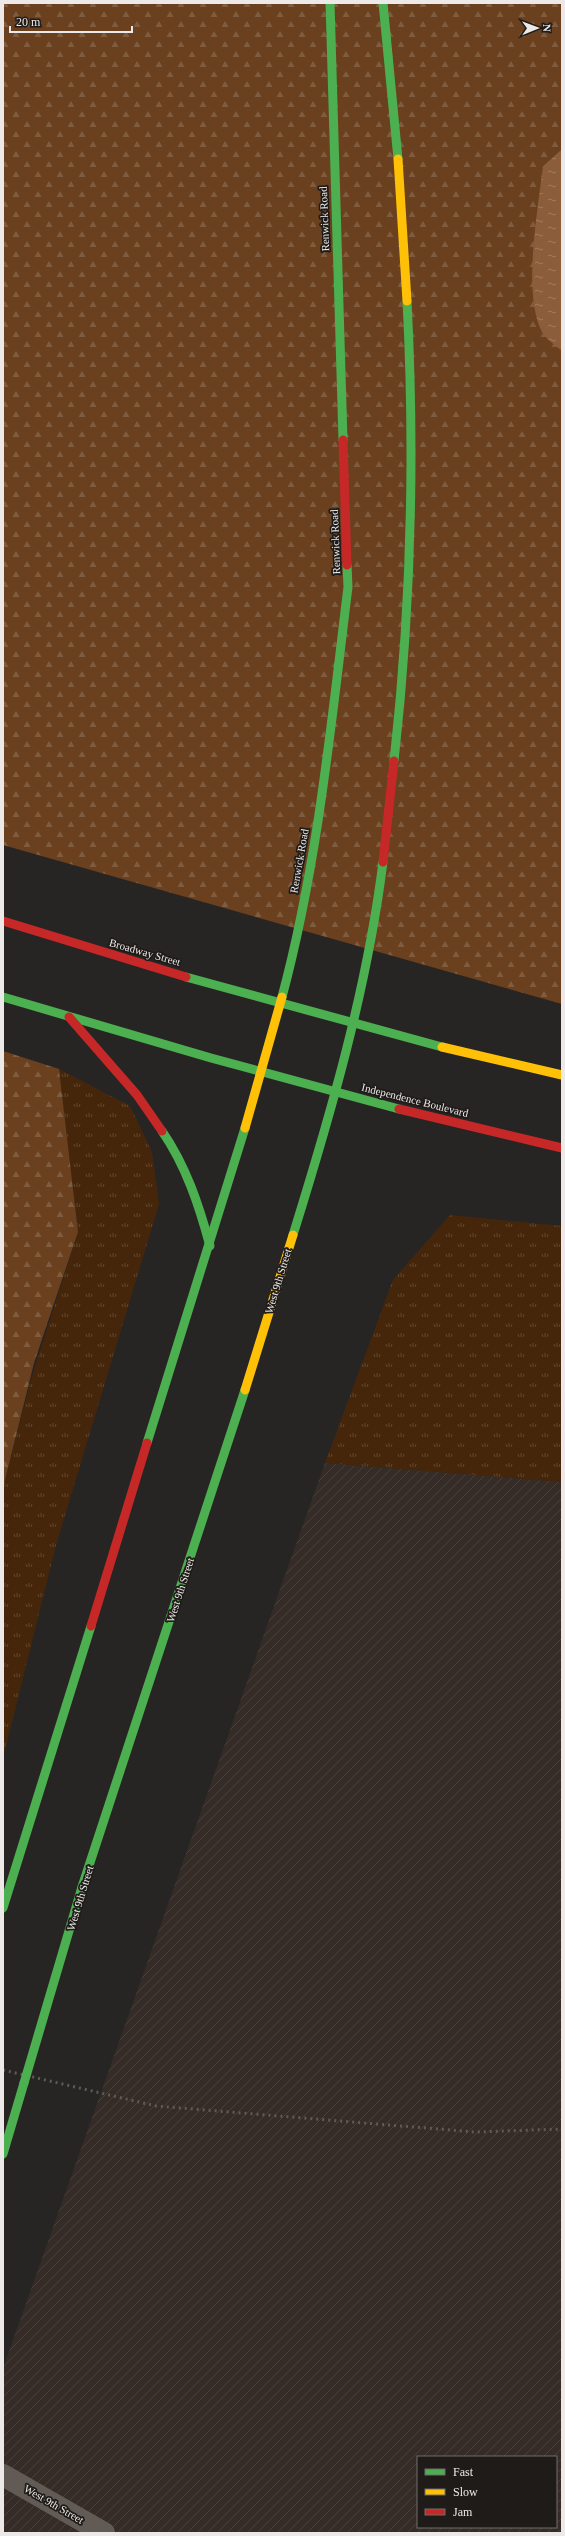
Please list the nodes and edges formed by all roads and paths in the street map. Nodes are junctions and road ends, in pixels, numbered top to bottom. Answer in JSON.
{"nodes":[{"id":1,"x":330,"y":3,"type":"edge"},
{"id":2,"x":383,"y":3,"type":"edge"},
{"id":3,"x":3,"y":921,"type":"edge"},
{"id":4,"x":3,"y":997,"type":"edge"},
{"id":5,"x":281,"y":1004,"type":"junction"},
{"id":6,"x":69,"y":1017,"type":"junction"},
{"id":7,"x":353,"y":1024,"type":"junction"},
{"id":8,"x":262,"y":1073,"type":"junction"},
{"id":9,"x":562,"y":1075,"type":"edge"},
{"id":10,"x":334,"y":1092,"type":"junction"},
{"id":11,"x":562,"y":1148,"type":"edge"},
{"id":12,"x":210,"y":1246,"type":"junction"},
{"id":13,"x":3,"y":1908,"type":"edge"},
{"id":14,"x":3,"y":2154,"type":"edge"},
{"id":15,"x":3,"y":2475,"type":"edge"},
{"id":16,"x":104,"y":2533,"type":"edge"}],
"edges":[{"from":1,"to":5,"type":"main road","name":"Renwick Road"},
{"from":2,"to":7,"type":"main road"},
{"from":3,"to":5,"type":"main road","name":"Broadway Street"},
{"from":4,"to":6,"type":"main road"},
{"from":5,"to":7,"type":"main road"},
{"from":5,"to":8,"type":"main road","name":"Renwick Road"},
{"from":6,"to":8,"type":"main road"},
{"from":6,"to":12,"type":"main road"},
{"from":7,"to":9,"type":"main road"},
{"from":7,"to":10,"type":"main road","name":"West 9th Street"},
{"from":8,"to":10,"type":"main road","name":"Independence Boulevard"},
{"from":8,"to":12,"type":"main road"},
{"from":10,"to":11,"type":"main road","name":"Independence Boulevard"},
{"from":10,"to":14,"type":"main road","name":"West 9th Street","bridge":true},
{"from":12,"to":13,"type":"main road"},
{"from":15,"to":16,"type":"street","name":"West 9th Street"}]}
